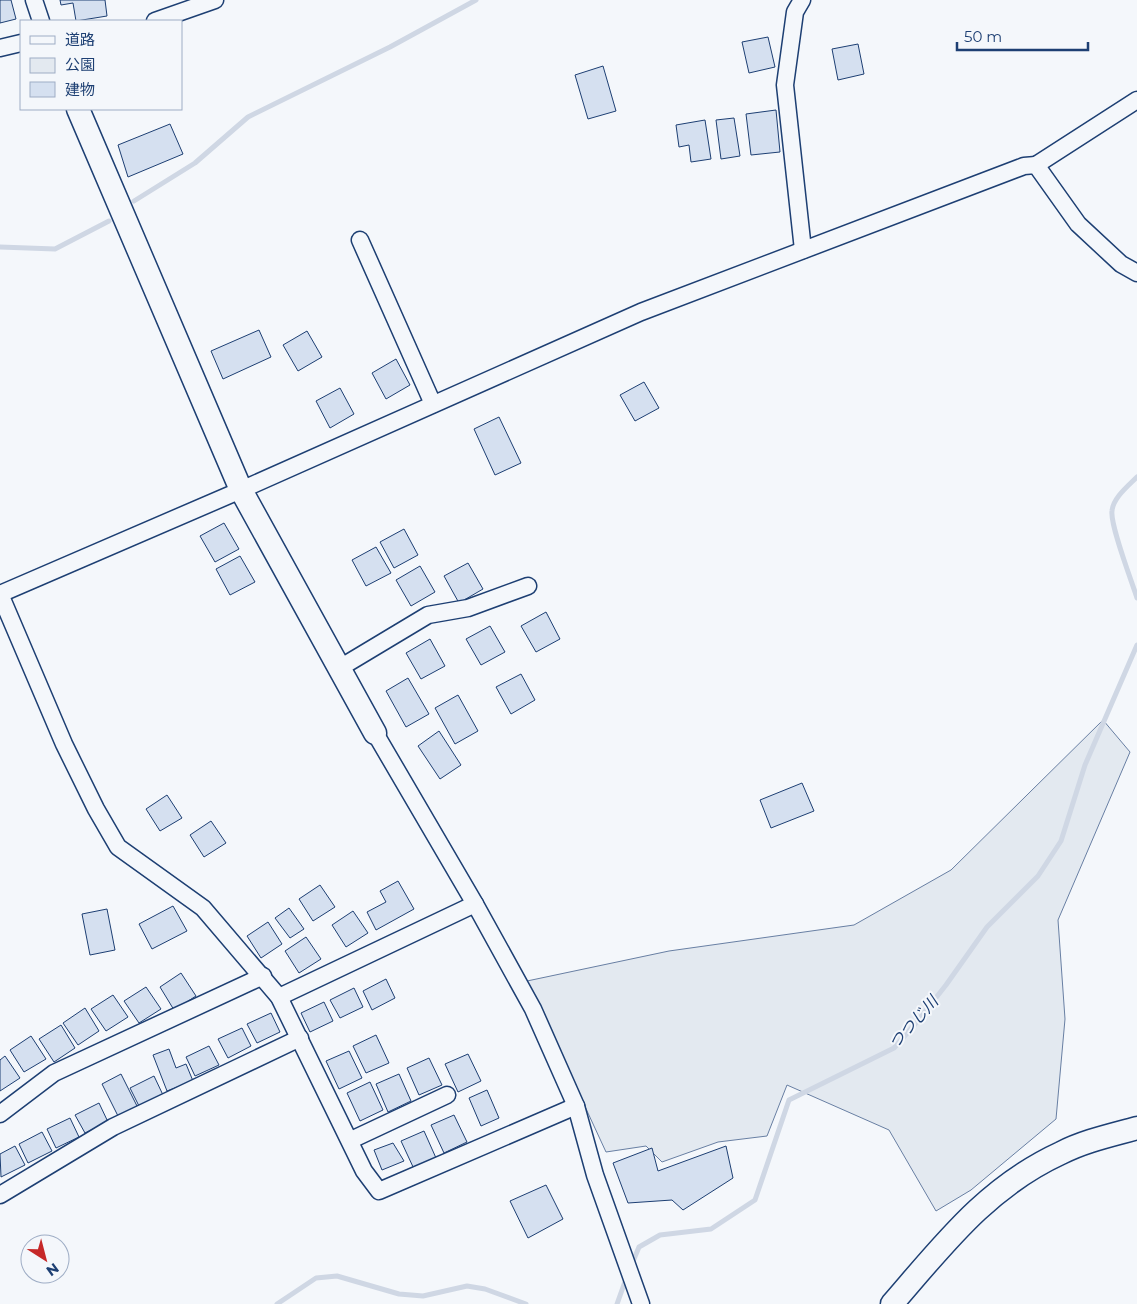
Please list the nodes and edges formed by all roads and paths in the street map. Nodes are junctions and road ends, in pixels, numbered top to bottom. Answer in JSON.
{"nodes":[{"id":1,"x":34,"y":0,"type":"edge"},
{"id":2,"x":215,"y":0,"type":"edge"},
{"id":3,"x":802,"y":0,"type":"edge"},
{"id":4,"x":41,"y":20,"type":"edge"},
{"id":5,"x":158,"y":20,"type":"edge"},
{"id":6,"x":20,"y":43,"type":"edge"},
{"id":7,"x":0,"y":48,"type":"edge"},
{"id":8,"x":1137,"y":100,"type":"edge"},
{"id":9,"x":78,"y":110,"type":"edge"},
{"id":10,"x":1036,"y":165,"type":"junction"},
{"id":11,"x":360,"y":240,"type":"dead end"},
{"id":12,"x":803,"y":250,"type":"junction"},
{"id":13,"x":1137,"y":273,"type":"edge"},
{"id":14,"x":433,"y":404,"type":"junction"},
{"id":15,"x":240,"y":490,"type":"junction"},
{"id":16,"x":528,"y":586,"type":"dead end"},
{"id":17,"x":0,"y":594,"type":"edge"},
{"id":18,"x":338,"y":669,"type":"junction"},
{"id":19,"x":375,"y":733,"type":"joint"},
{"id":20,"x":475,"y":904,"type":"junction"},
{"id":21,"x":263,"y":976,"type":"junction"},
{"id":22,"x":279,"y":997,"type":"junction"},
{"id":23,"x":300,"y":1038,"type":"junction"},
{"id":24,"x":447,"y":1094,"type":"dead end"},
{"id":25,"x":576,"y":1106,"type":"junction"},
{"id":26,"x":0,"y":1114,"type":"edge"},
{"id":27,"x":1137,"y":1128,"type":"edge"},
{"id":28,"x":351,"y":1140,"type":"junction"},
{"id":29,"x":0,"y":1195,"type":"edge"},
{"id":30,"x":640,"y":1300,"type":"edge"},
{"id":31,"x":892,"y":1304,"type":"edge"}],
"edges":[{"from":1,"to":4,"type":"street"},
{"from":2,"to":5,"type":"street"},
{"from":3,"to":12,"type":"street"},
{"from":6,"to":7,"type":"street"},
{"from":8,"to":10,"type":"street"},
{"from":9,"to":15,"type":"street"},
{"from":10,"to":12,"type":"street"},
{"from":10,"to":13,"type":"street"},
{"from":11,"to":14,"type":"street"},
{"from":12,"to":14,"type":"street"},
{"from":14,"to":15,"type":"street"},
{"from":15,"to":17,"type":"street"},
{"from":15,"to":18,"type":"street"},
{"from":16,"to":18,"type":"street"},
{"from":17,"to":21,"type":"street"},
{"from":18,"to":19,"type":"street"},
{"from":19,"to":20,"type":"street"},
{"from":20,"to":22,"type":"street"},
{"from":20,"to":25,"type":"street"},
{"from":21,"to":22,"type":"street"},
{"from":21,"to":26,"type":"street"},
{"from":22,"to":23,"type":"street"},
{"from":23,"to":28,"type":"street"},
{"from":23,"to":29,"type":"street"},
{"from":24,"to":28,"type":"street"},
{"from":25,"to":28,"type":"street"},
{"from":25,"to":30,"type":"street"},
{"from":27,"to":31,"type":"street"}]}
